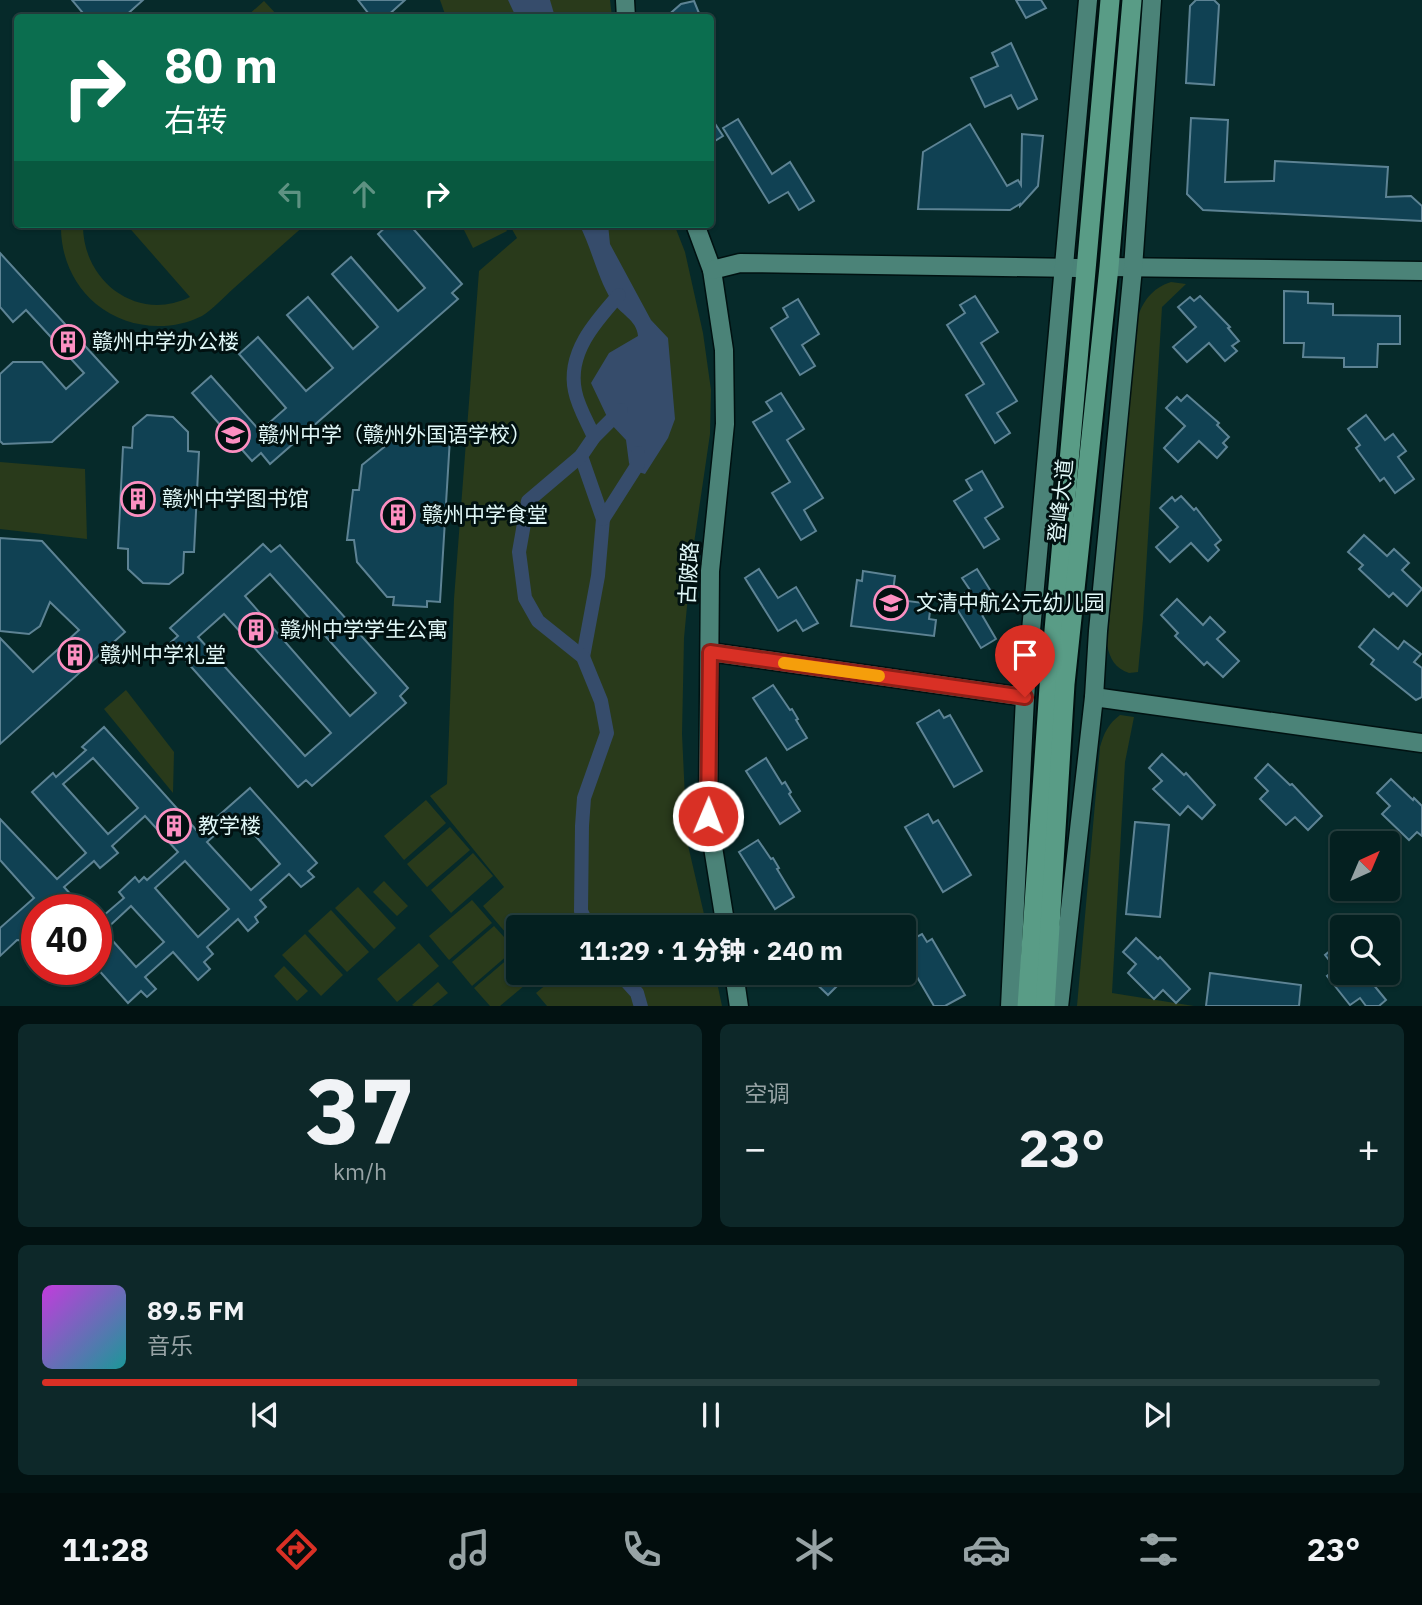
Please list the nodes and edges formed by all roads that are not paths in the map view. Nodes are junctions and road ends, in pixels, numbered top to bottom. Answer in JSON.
{"nodes":[{"id":1,"x":1088,"y":0,"type":"edge"},
{"id":2,"x":1110,"y":0,"type":"edge"},
{"id":3,"x":1132,"y":0,"type":"edge"},
{"id":4,"x":1152,"y":0,"type":"edge"},
{"id":5,"x":696,"y":228,"type":"edge"},
{"id":6,"x":1065,"y":267,"type":"junction"},
{"id":7,"x":1109,"y":267,"type":"junction"},
{"id":8,"x":1087,"y":268,"type":"junction"},
{"id":9,"x":1133,"y":268,"type":"junction"},
{"id":10,"x":712,"y":270,"type":"junction"},
{"id":11,"x":1422,"y":271,"type":"edge"},
{"id":12,"x":710,"y":652,"type":"junction"},
{"id":13,"x":1025,"y":697,"type":"junction"},
{"id":14,"x":1094,"y":697,"type":"junction"},
{"id":15,"x":1422,"y":743,"type":"edge"},
{"id":16,"x":724,"y":915,"type":"edge"},
{"id":17,"x":736,"y":985,"type":"edge"},
{"id":18,"x":740,"y":1006,"type":"edge"},
{"id":19,"x":1010,"y":1006,"type":"edge"},
{"id":20,"x":1027,"y":1006,"type":"edge"},
{"id":21,"x":1045,"y":1006,"type":"edge"},
{"id":22,"x":1059,"y":1006,"type":"edge"}],
"edges":[{"from":1,"to":6,"type":"street"},
{"from":2,"to":8,"type":"main road","name":"登峰大道"},
{"from":3,"to":7,"type":"main road","name":"登峰大道"},
{"from":4,"to":9,"type":"street"},
{"from":5,"to":10,"type":"street","name":"古陂路"},
{"from":6,"to":8,"type":"street"},
{"from":6,"to":10,"type":"street"},
{"from":6,"to":13,"type":"street"},
{"from":7,"to":9,"type":"street"},
{"from":7,"to":21,"type":"main road","name":"登峰大道"},
{"from":8,"to":20,"type":"main road","name":"登峰大道"},
{"from":9,"to":11,"type":"street"},
{"from":9,"to":14,"type":"street"},
{"from":10,"to":12,"type":"street","name":"古陂路"},
{"from":12,"to":13,"type":"street"},
{"from":12,"to":16,"type":"street","name":"古陂路"},
{"from":13,"to":19,"type":"street"},
{"from":14,"to":15,"type":"street"},
{"from":14,"to":22,"type":"street"},
{"from":17,"to":18,"type":"street"}]}
